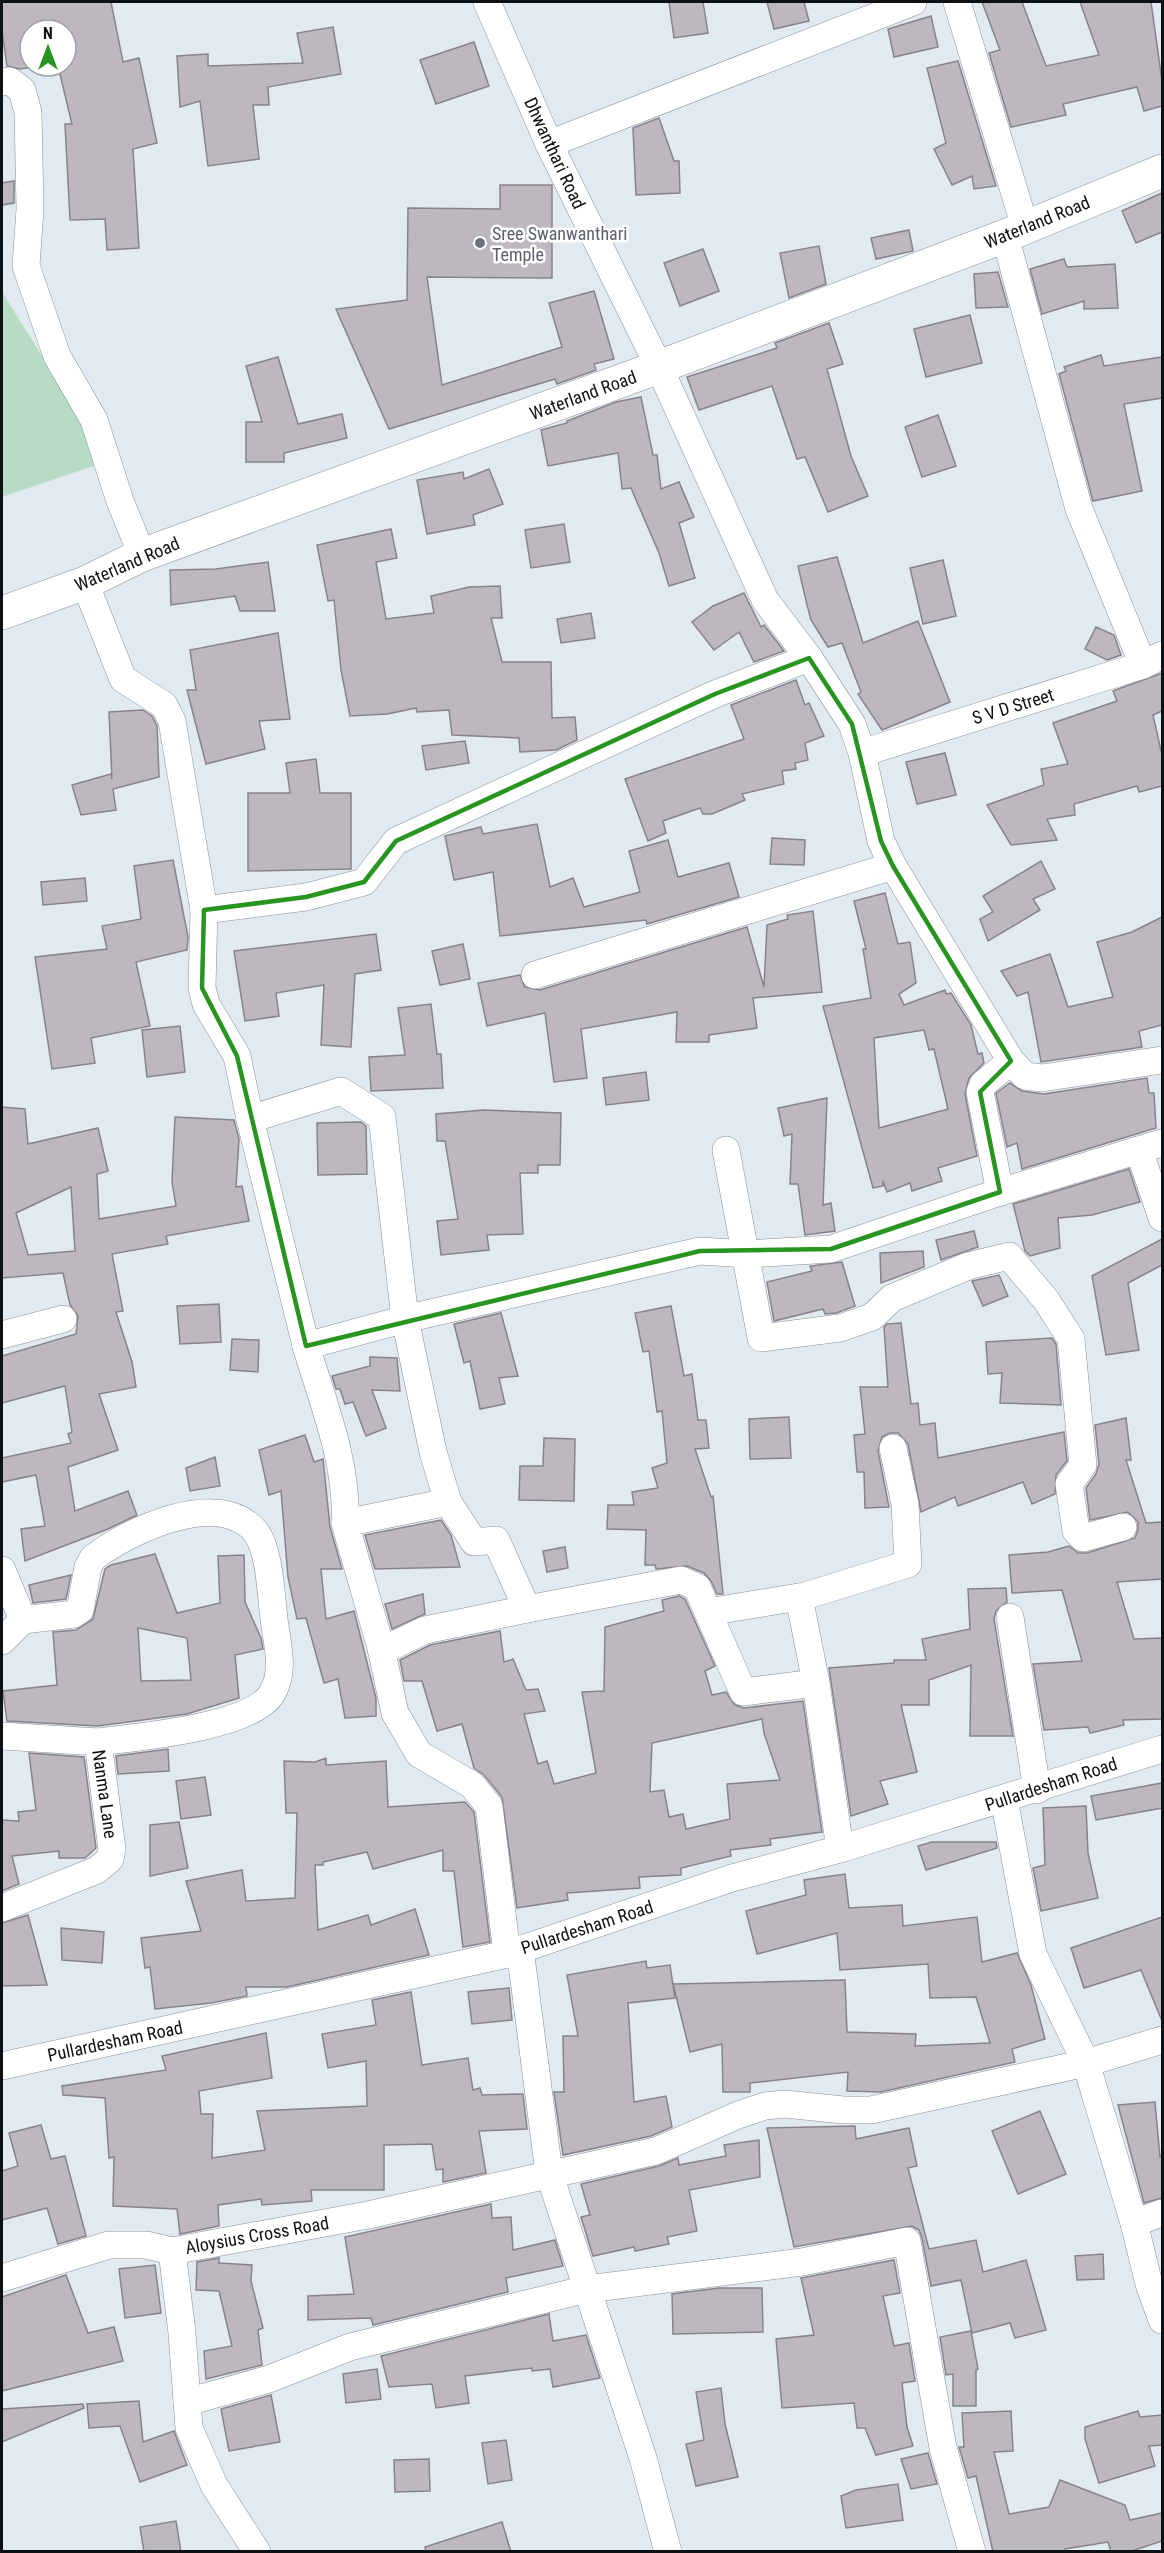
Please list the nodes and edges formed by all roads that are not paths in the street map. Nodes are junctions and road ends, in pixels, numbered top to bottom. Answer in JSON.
{"nodes":[{"id":1,"x":487,"y":2,"type":"edge"},
{"id":2,"x":913,"y":2,"type":"edge"},
{"id":3,"x":957,"y":2,"type":"edge"},
{"id":4,"x":2,"y":82,"type":"edge"},
{"id":5,"x":549,"y":144,"type":"junction"},
{"id":6,"x":1162,"y":171,"type":"edge"},
{"id":7,"x":1015,"y":232,"type":"junction"},
{"id":8,"x":658,"y":367,"type":"junction"},
{"id":9,"x":142,"y":555,"type":"junction"},
{"id":10,"x":85,"y":583,"type":"junction"},
{"id":11,"x":2,"y":614,"type":"edge"},
{"id":12,"x":808,"y":658,"type":"junction"},
{"id":13,"x":1153,"y":660,"type":"edge"},
{"id":14,"x":862,"y":753,"type":"junction"},
{"id":15,"x":893,"y":866,"type":"junction"},
{"id":16,"x":204,"y":910,"type":"junction"},
{"id":17,"x":535,"y":975,"type":"dead end"},
{"id":18,"x":1162,"y":1060,"type":"edge"},
{"id":19,"x":1011,"y":1061,"type":"junction"},
{"id":20,"x":250,"y":1119,"type":"junction"},
{"id":21,"x":1151,"y":1147,"type":"edge"},
{"id":22,"x":726,"y":1150,"type":"dead end"},
{"id":23,"x":1000,"y":1192,"type":"junction"},
{"id":24,"x":1162,"y":1218,"type":"edge"},
{"id":25,"x":747,"y":1254,"type":"junction"},
{"id":26,"x":63,"y":1319,"type":"dead end"},
{"id":27,"x":405,"y":1319,"type":"junction"},
{"id":28,"x":2,"y":1335,"type":"edge"},
{"id":29,"x":306,"y":1346,"type":"junction"},
{"id":30,"x":893,"y":1449,"type":"dead end"},
{"id":31,"x":448,"y":1502,"type":"junction"},
{"id":32,"x":345,"y":1523,"type":"junction"},
{"id":33,"x":1124,"y":1527,"type":"dead end"},
{"id":34,"x":2,"y":1570,"type":"edge"},
{"id":35,"x":799,"y":1597,"type":"junction"},
{"id":36,"x":527,"y":1609,"type":"junction"},
{"id":37,"x":708,"y":1612,"type":"junction"},
{"id":38,"x":1010,"y":1617,"type":"dead end"},
{"id":39,"x":23,"y":1620,"type":"junction"},
{"id":40,"x":2,"y":1641,"type":"edge"},
{"id":41,"x":381,"y":1647,"type":"junction"},
{"id":42,"x":816,"y":1683,"type":"junction"},
{"id":43,"x":2,"y":1736,"type":"edge"},
{"id":44,"x":98,"y":1742,"type":"junction"},
{"id":45,"x":1162,"y":1749,"type":"edge"},
{"id":46,"x":1037,"y":1790,"type":"junction"},
{"id":47,"x":1005,"y":1799,"type":"junction"},
{"id":48,"x":840,"y":1849,"type":"junction"},
{"id":49,"x":2,"y":1908,"type":"edge"},
{"id":50,"x":514,"y":1951,"type":"junction"},
{"id":51,"x":1162,"y":2040,"type":"edge"},
{"id":52,"x":3,"y":2060,"type":"edge"},
{"id":53,"x":1086,"y":2063,"type":"junction"},
{"id":54,"x":549,"y":2173,"type":"junction"},
{"id":55,"x":1162,"y":2213,"type":"edge"},
{"id":56,"x":1134,"y":2223,"type":"junction"},
{"id":57,"x":172,"y":2251,"type":"junction"},
{"id":58,"x":8,"y":2275,"type":"edge"},
{"id":59,"x":587,"y":2289,"type":"junction"},
{"id":60,"x":1162,"y":2320,"type":"edge"},
{"id":61,"x":187,"y":2402,"type":"junction"},
{"id":62,"x":257,"y":2552,"type":"edge"},
{"id":63,"x":668,"y":2552,"type":"edge"},
{"id":64,"x":972,"y":2552,"type":"edge"}],
"edges":[{"from":1,"to":5,"type":"street","name":"Dhwanthari Road"},
{"from":2,"to":5,"type":"street"},
{"from":3,"to":7,"type":"street"},
{"from":4,"to":9,"type":"street"},
{"from":5,"to":8,"type":"street","name":"Dhwanthari Road"},
{"from":6,"to":7,"type":"main road","name":"Waterland Road"},
{"from":7,"to":8,"type":"main road","name":"Waterland Road"},
{"from":7,"to":13,"type":"street"},
{"from":8,"to":9,"type":"main road","name":"Waterland Road"},
{"from":8,"to":12,"type":"street","name":"Dhwanthari Road"},
{"from":9,"to":10,"type":"main road","name":"Waterland Road"},
{"from":10,"to":11,"type":"main road","name":"Waterland Road"},
{"from":10,"to":16,"type":"street"},
{"from":12,"to":14,"type":"street","name":"Dhwanthari Road"},
{"from":12,"to":16,"type":"street"},
{"from":13,"to":14,"type":"street","name":"S V D Street"},
{"from":14,"to":15,"type":"street","name":"Dhwanthari Road"},
{"from":15,"to":17,"type":"street"},
{"from":15,"to":19,"type":"street","name":"Dhwanthari Road"},
{"from":16,"to":20,"type":"street"},
{"from":18,"to":19,"type":"street"},
{"from":19,"to":23,"type":"street"},
{"from":20,"to":27,"type":"street"},
{"from":20,"to":29,"type":"street"},
{"from":21,"to":23,"type":"street"},
{"from":21,"to":24,"type":"street"},
{"from":22,"to":25,"type":"street"},
{"from":23,"to":25,"type":"street"},
{"from":25,"to":27,"type":"street"},
{"from":25,"to":33,"type":"street"},
{"from":26,"to":28,"type":"street"},
{"from":27,"to":29,"type":"street"},
{"from":27,"to":31,"type":"street"},
{"from":29,"to":32,"type":"street"},
{"from":30,"to":35,"type":"street"},
{"from":31,"to":32,"type":"street"},
{"from":31,"to":36,"type":"street"},
{"from":32,"to":41,"type":"street"},
{"from":34,"to":39,"type":"street"},
{"from":35,"to":37,"type":"street"},
{"from":35,"to":42,"type":"street"},
{"from":36,"to":37,"type":"street"},
{"from":36,"to":41,"type":"street"},
{"from":37,"to":42,"type":"street"},
{"from":38,"to":46,"type":"street"},
{"from":39,"to":40,"type":"street"},
{"from":39,"to":44,"type":"street"},
{"from":41,"to":50,"type":"street"},
{"from":42,"to":48,"type":"street"},
{"from":43,"to":44,"type":"street","name":"Nanma Lane"},
{"from":44,"to":49,"type":"street","name":"Nanma Lane"},
{"from":45,"to":46,"type":"street","name":"Pullardesham Road"},
{"from":46,"to":47,"type":"street","name":"Pullardesham Road"},
{"from":47,"to":48,"type":"street","name":"Pullardesham Road"},
{"from":47,"to":53,"type":"street"},
{"from":48,"to":50,"type":"street","name":"Pullardesham Road"},
{"from":50,"to":52,"type":"street","name":"Pullardesham Road"},
{"from":50,"to":54,"type":"street"},
{"from":51,"to":53,"type":"street","name":"Aloysius Cross Road"},
{"from":53,"to":54,"type":"street","name":"Aloysius Cross Road"},
{"from":53,"to":56,"type":"street"},
{"from":54,"to":57,"type":"street","name":"Aloysius Cross Road"},
{"from":54,"to":59,"type":"street"},
{"from":55,"to":56,"type":"street"},
{"from":56,"to":60,"type":"street"},
{"from":57,"to":58,"type":"street"},
{"from":57,"to":61,"type":"street","name":"Aloysius Cross Road"},
{"from":59,"to":61,"type":"street"},
{"from":59,"to":63,"type":"street"},
{"from":59,"to":64,"type":"street"},
{"from":61,"to":62,"type":"street","name":"Aloysius Cross Road"}]}
